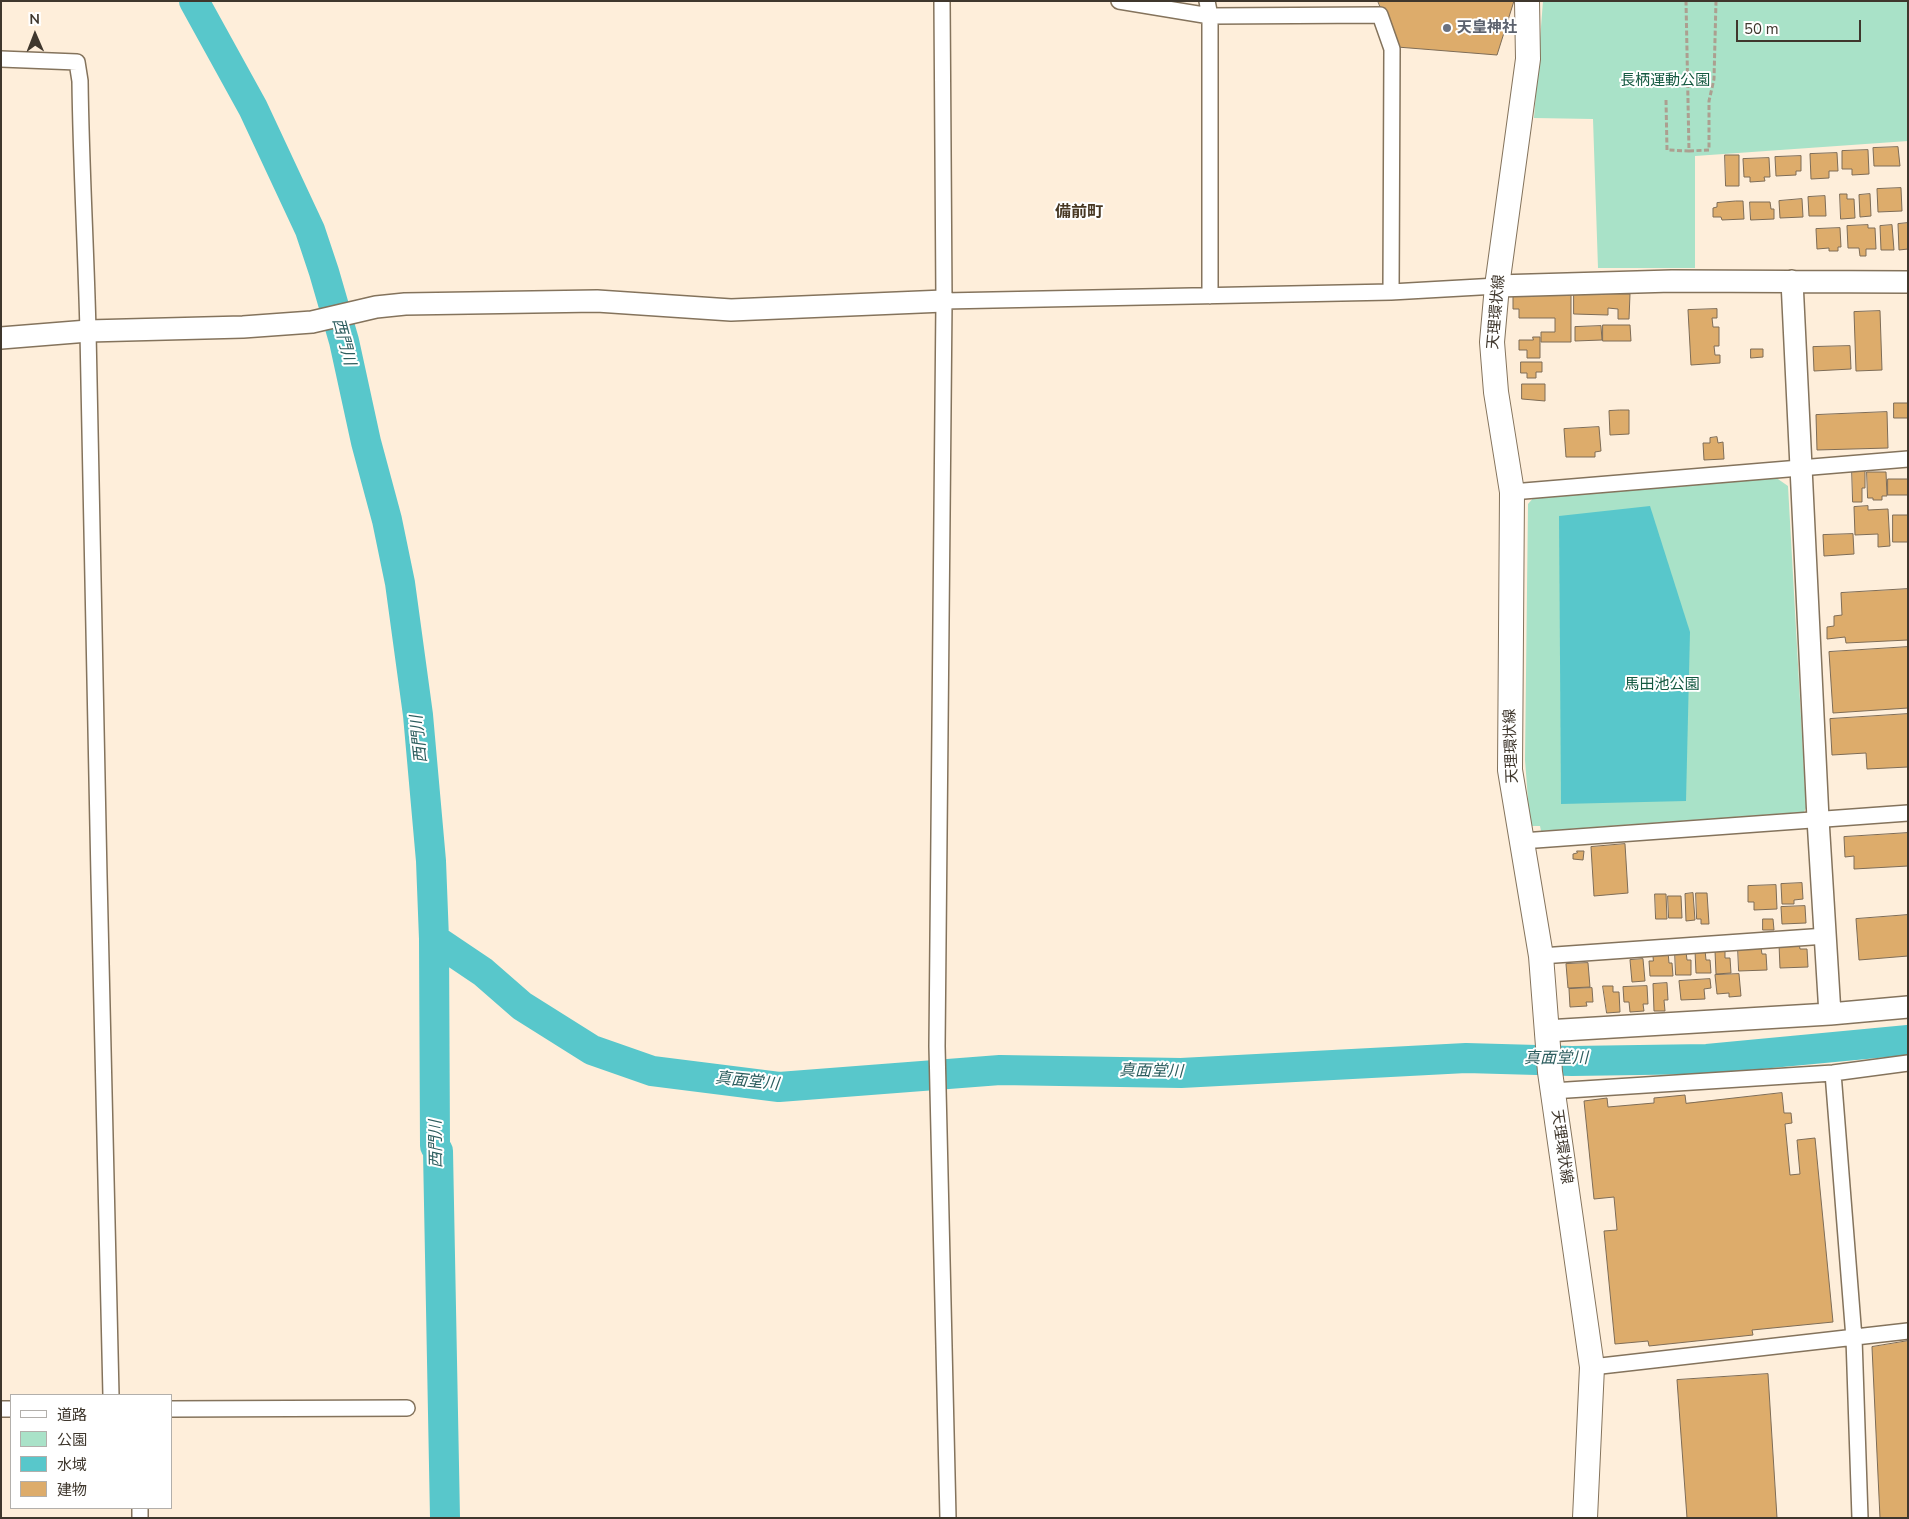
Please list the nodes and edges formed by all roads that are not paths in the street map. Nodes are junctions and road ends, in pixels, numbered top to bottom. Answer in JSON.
{"nodes":[{"id":1,"x":942,"y":1,"type":"edge"},
{"id":2,"x":1119,"y":1,"type":"edge"},
{"id":3,"x":1207,"y":1,"type":"edge"},
{"id":4,"x":1527,"y":1,"type":"edge"},
{"id":5,"x":1210,"y":16,"type":"junction"},
{"id":6,"x":1,"y":59,"type":"edge"},
{"id":7,"x":1792,"y":281,"type":"junction"},
{"id":8,"x":1908,"y":282,"type":"edge"},
{"id":9,"x":1497,"y":286,"type":"junction"},
{"id":10,"x":1390,"y":292,"type":"junction"},
{"id":11,"x":1210,"y":296,"type":"junction"},
{"id":12,"x":944,"y":301,"type":"junction"},
{"id":13,"x":88,"y":331,"type":"junction"},
{"id":14,"x":1,"y":338,"type":"edge"},
{"id":15,"x":1908,"y":459,"type":"edge"},
{"id":16,"x":1802,"y":468,"type":"junction"},
{"id":17,"x":1512,"y":492,"type":"junction"},
{"id":18,"x":1908,"y":812,"type":"edge"},
{"id":19,"x":1818,"y":819,"type":"junction"},
{"id":20,"x":1522,"y":841,"type":"junction"},
{"id":21,"x":1826,"y":936,"type":"junction"},
{"id":22,"x":1541,"y":956,"type":"junction"},
{"id":23,"x":1908,"y":1007,"type":"edge"},
{"id":24,"x":1830,"y":1014,"type":"junction"},
{"id":25,"x":1547,"y":1036,"type":"junction"},
{"id":26,"x":1908,"y":1063,"type":"edge"},
{"id":27,"x":1832,"y":1073,"type":"junction"},
{"id":28,"x":1551,"y":1081,"type":"junction"},
{"id":29,"x":1908,"y":1331,"type":"edge"},
{"id":30,"x":1854,"y":1338,"type":"junction"},
{"id":31,"x":1592,"y":1367,"type":"junction"},
{"id":32,"x":110,"y":1394,"type":"edge"},
{"id":33,"x":407,"y":1408,"type":"dead end"},
{"id":34,"x":172,"y":1409,"type":"edge"},
{"id":35,"x":948,"y":1518,"type":"edge"},
{"id":36,"x":1586,"y":1518,"type":"edge"},
{"id":37,"x":1860,"y":1518,"type":"edge"}],
"edges":[{"from":1,"to":12,"type":"street"},
{"from":2,"to":5,"type":"street"},
{"from":3,"to":5,"type":"street"},
{"from":4,"to":9,"type":"main road","name":"天理環状線"},
{"from":5,"to":10,"type":"street"},
{"from":5,"to":11,"type":"street"},
{"from":6,"to":13,"type":"street"},
{"from":7,"to":8,"type":"street"},
{"from":7,"to":9,"type":"street"},
{"from":7,"to":16,"type":"street"},
{"from":9,"to":10,"type":"street"},
{"from":9,"to":17,"type":"main road","name":"天理環状線"},
{"from":10,"to":11,"type":"street"},
{"from":11,"to":12,"type":"street"},
{"from":12,"to":13,"type":"street"},
{"from":12,"to":35,"type":"street"},
{"from":13,"to":14,"type":"street"},
{"from":13,"to":32,"type":"street"},
{"from":15,"to":16,"type":"street"},
{"from":16,"to":17,"type":"street"},
{"from":16,"to":19,"type":"street"},
{"from":17,"to":20,"type":"main road","name":"天理環状線"},
{"from":18,"to":19,"type":"street"},
{"from":19,"to":20,"type":"street"},
{"from":19,"to":21,"type":"street"},
{"from":20,"to":22,"type":"main road","name":"天理環状線"},
{"from":21,"to":22,"type":"street"},
{"from":21,"to":24,"type":"street"},
{"from":22,"to":25,"type":"main road","name":"天理環状線"},
{"from":23,"to":24,"type":"street"},
{"from":24,"to":25,"type":"street"},
{"from":25,"to":28,"type":"main road","name":"天理環状線"},
{"from":26,"to":27,"type":"street"},
{"from":27,"to":28,"type":"street"},
{"from":27,"to":30,"type":"street"},
{"from":28,"to":31,"type":"main road","name":"天理環状線"},
{"from":29,"to":30,"type":"street"},
{"from":30,"to":31,"type":"street"},
{"from":30,"to":37,"type":"street"},
{"from":31,"to":36,"type":"main road","name":"天理環状線"},
{"from":33,"to":34,"type":"street"}]}
